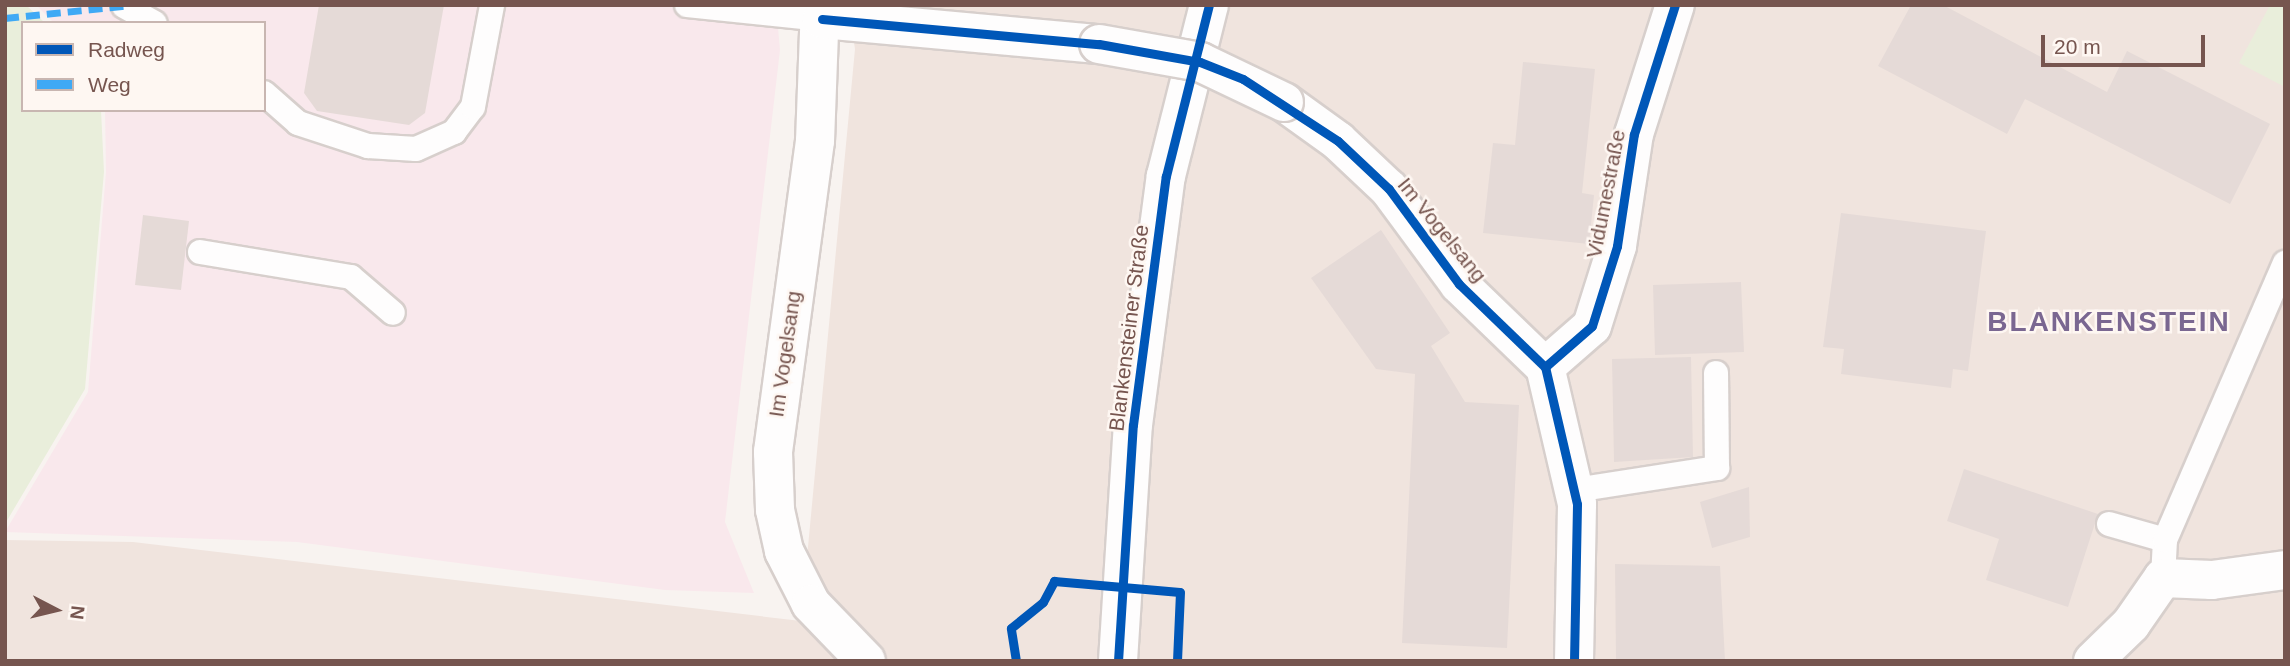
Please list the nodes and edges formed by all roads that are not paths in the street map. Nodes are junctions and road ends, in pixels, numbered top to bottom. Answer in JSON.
{"nodes":[{"id":1,"x":492,"y":5,"type":"edge"},
{"id":2,"x":687,"y":5,"type":"edge"},
{"id":3,"x":1209,"y":5,"type":"edge"},
{"id":4,"x":1675,"y":5,"type":"edge"},
{"id":5,"x":124,"y":6,"type":"edge"},
{"id":6,"x":821,"y":12,"type":"edge"},
{"id":7,"x":151,"y":21,"type":"edge"},
{"id":8,"x":266,"y":95,"type":"edge"},
{"id":9,"x":200,"y":252,"type":"dead end"},
{"id":10,"x":2285,"y":263,"type":"edge"},
{"id":11,"x":393,"y":313,"type":"dead end"},
{"id":12,"x":1545,"y":367,"type":"junction"},
{"id":13,"x":1716,"y":373,"type":"dead end"},
{"id":14,"x":1575,"y":491,"type":"junction"},
{"id":15,"x":2109,"y":524,"type":"dead end"},
{"id":16,"x":2165,"y":540,"type":"junction"},
{"id":17,"x":2285,"y":570,"type":"edge"},
{"id":18,"x":2163,"y":578,"type":"junction"},
{"id":19,"x":864,"y":660,"type":"edge"},
{"id":20,"x":1118,"y":661,"type":"edge"},
{"id":21,"x":1574,"y":661,"type":"edge"},
{"id":22,"x":2093,"y":661,"type":"edge"}],
"edges":[{"from":1,"to":8,"type":"lane"},
{"from":2,"to":6,"type":"lane"},
{"from":3,"to":20,"type":"street","name":"Blankensteiner Straße"},
{"from":4,"to":12,"type":"street","name":"Vidumestraße"},
{"from":5,"to":7,"type":"lane"},
{"from":6,"to":12,"type":"street","name":"Im Vogelsang","bridge":true},
{"from":6,"to":19,"type":"street","name":"Im Vogelsang"},
{"from":9,"to":11,"type":"lane"},
{"from":10,"to":16,"type":"lane"},
{"from":12,"to":14,"type":"street"},
{"from":13,"to":14,"type":"lane"},
{"from":14,"to":21,"type":"street"},
{"from":15,"to":16,"type":"lane"},
{"from":16,"to":18,"type":"lane"},
{"from":17,"to":18,"type":"street"},
{"from":18,"to":22,"type":"street"}]}
